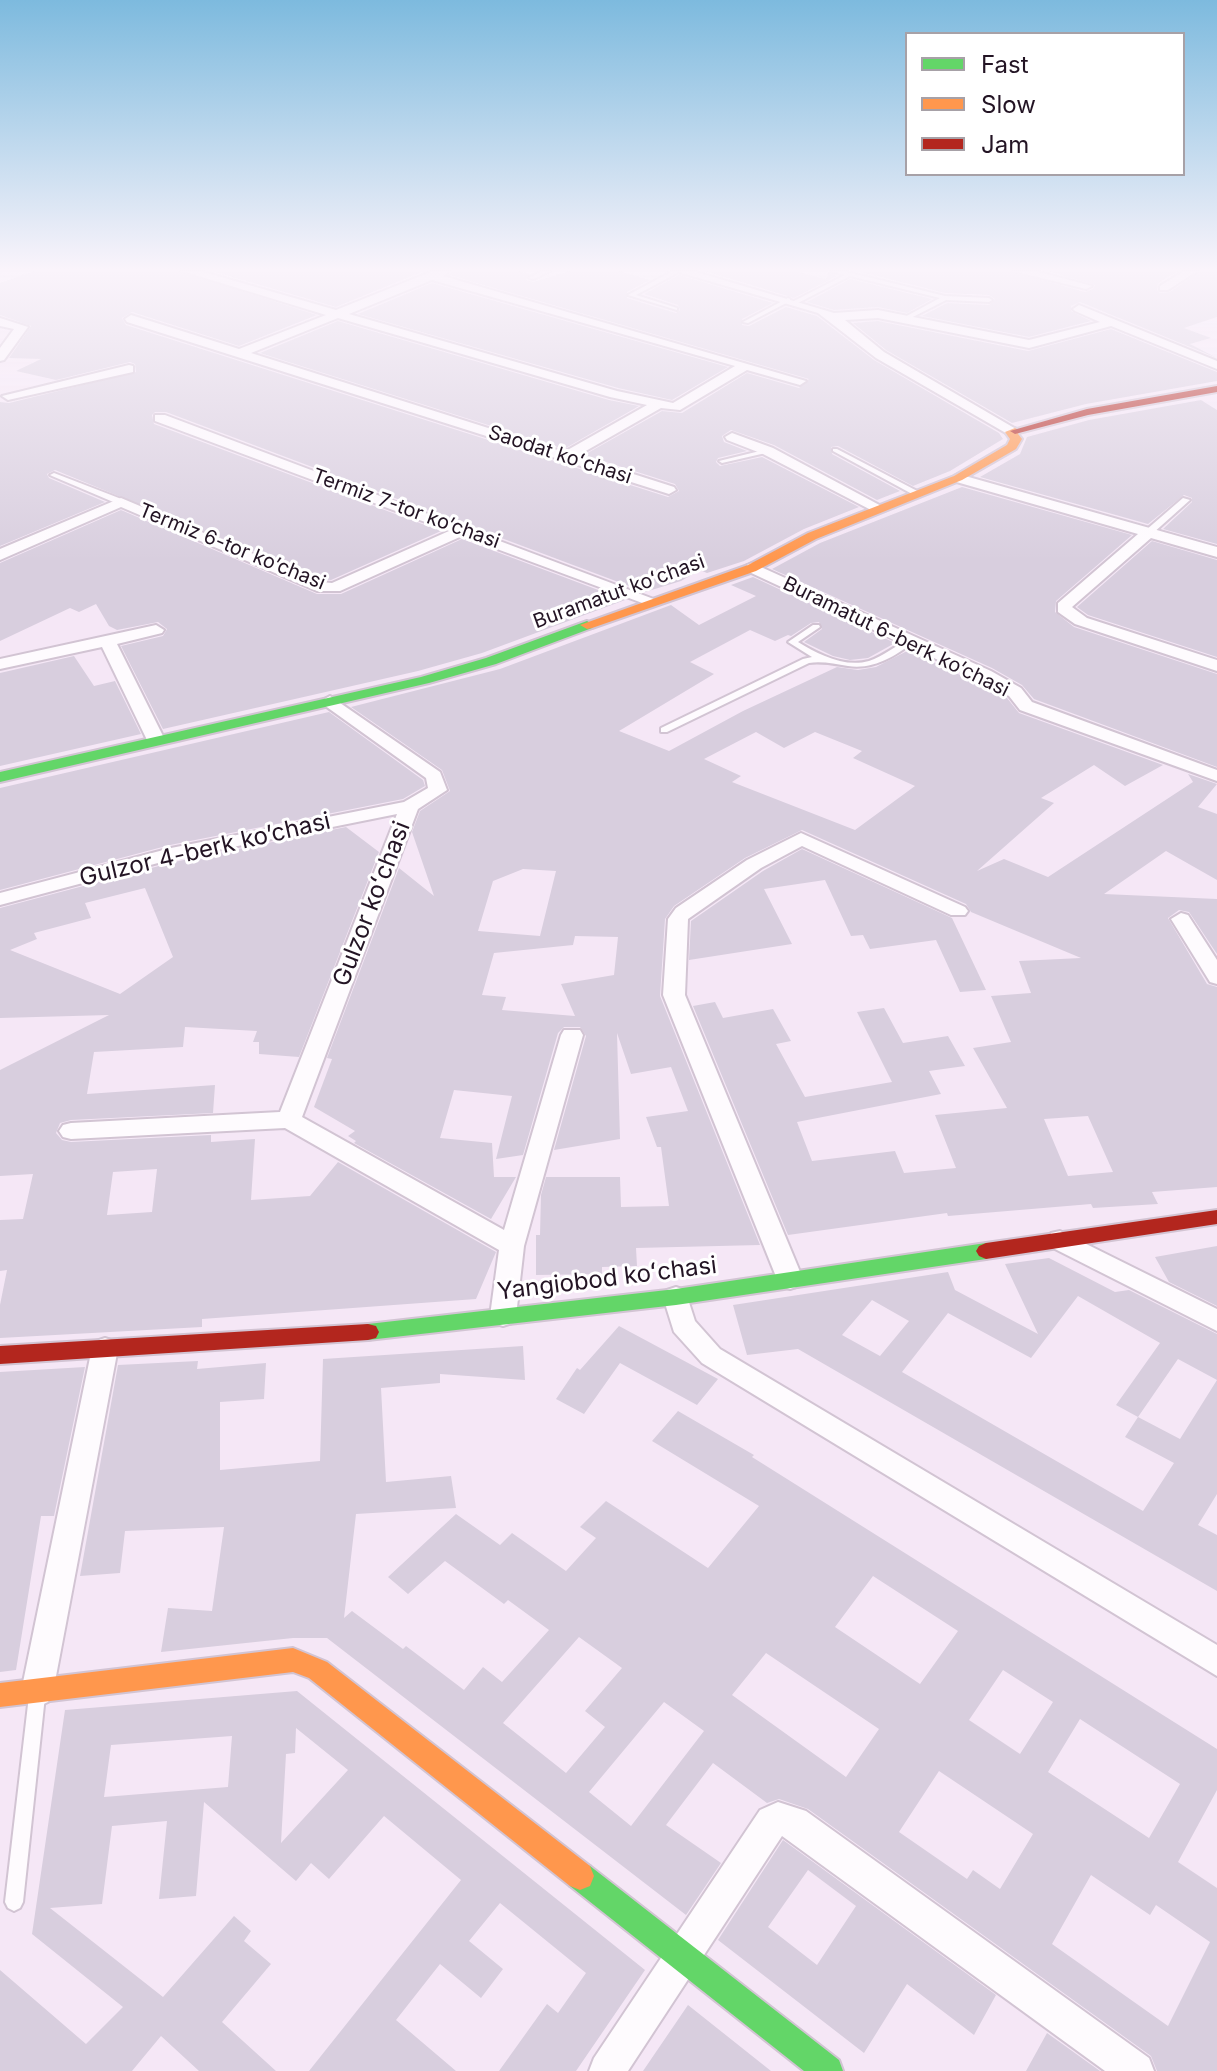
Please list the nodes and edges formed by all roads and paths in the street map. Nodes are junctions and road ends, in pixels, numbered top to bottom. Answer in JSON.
{"nodes":[{"id":1,"x":287,"y":368,"type":"edge"},
{"id":2,"x":523,"y":368,"type":"edge"},
{"id":3,"x":742,"y":368,"type":"edge"},
{"id":4,"x":751,"y":368,"type":"edge"},
{"id":5,"x":902,"y":368,"type":"edge"},
{"id":6,"x":129,"y":369,"type":"dead end"},
{"id":7,"x":800,"y":381,"type":"dead end"},
{"id":8,"x":1217,"y":389,"type":"edge"},
{"id":9,"x":3,"y":395,"type":"edge"},
{"id":10,"x":660,"y":403,"type":"junction"},
{"id":11,"x":160,"y":418,"type":"dead end"},
{"id":12,"x":1011,"y":432,"type":"junction"},
{"id":13,"x":732,"y":437,"type":"dead end"},
{"id":14,"x":835,"y":450,"type":"dead end"},
{"id":15,"x":768,"y":451,"type":"junction"},
{"id":16,"x":566,"y":457,"type":"junction"},
{"id":17,"x":722,"y":461,"type":"dead end"},
{"id":18,"x":54,"y":475,"type":"dead end"},
{"id":19,"x":958,"y":478,"type":"junction"},
{"id":20,"x":669,"y":490,"type":"dead end"},
{"id":21,"x":917,"y":493,"type":"junction"},
{"id":22,"x":1186,"y":500,"type":"dead end"},
{"id":23,"x":121,"y":502,"type":"junction"},
{"id":24,"x":878,"y":508,"type":"junction"},
{"id":25,"x":463,"y":530,"type":"junction"},
{"id":26,"x":1149,"y":532,"type":"junction"},
{"id":27,"x":1217,"y":552,"type":"edge"},
{"id":28,"x":0,"y":555,"type":"edge"},
{"id":29,"x":752,"y":568,"type":"junction"},
{"id":30,"x":651,"y":601,"type":"junction"},
{"id":31,"x":816,"y":627,"type":"dead end"},
{"id":32,"x":156,"y":630,"type":"dead end"},
{"id":33,"x":107,"y":641,"type":"junction"},
{"id":34,"x":911,"y":641,"type":"junction"},
{"id":35,"x":818,"y":657,"type":"junction"},
{"id":36,"x":0,"y":664,"type":"edge"},
{"id":37,"x":1217,"y":666,"type":"edge"},
{"id":38,"x":330,"y":701,"type":"junction"},
{"id":39,"x":664,"y":730,"type":"dead end"},
{"id":40,"x":156,"y":740,"type":"junction"},
{"id":41,"x":1217,"y":776,"type":"edge"},
{"id":42,"x":0,"y":777,"type":"edge"},
{"id":43,"x":410,"y":806,"type":"junction"},
{"id":44,"x":0,"y":899,"type":"edge"},
{"id":45,"x":958,"y":911,"type":"dead end"},
{"id":46,"x":1181,"y":919,"type":"dead end"},
{"id":47,"x":1217,"y":977,"type":"edge"},
{"id":48,"x":572,"y":1035,"type":"dead end"},
{"id":49,"x":289,"y":1120,"type":"junction"},
{"id":50,"x":71,"y":1131,"type":"dead end"},
{"id":51,"x":1217,"y":1217,"type":"edge"},
{"id":52,"x":1060,"y":1240,"type":"junction"},
{"id":53,"x":512,"y":1246,"type":"junction"},
{"id":54,"x":790,"y":1279,"type":"junction"},
{"id":55,"x":676,"y":1297,"type":"junction"},
{"id":56,"x":503,"y":1316,"type":"junction"},
{"id":57,"x":1217,"y":1321,"type":"edge"},
{"id":58,"x":105,"y":1348,"type":"junction"},
{"id":59,"x":0,"y":1355,"type":"edge"},
{"id":60,"x":1217,"y":1662,"type":"edge"},
{"id":61,"x":37,"y":1692,"type":"junction"},
{"id":62,"x":0,"y":1695,"type":"edge"},
{"id":63,"x":14,"y":1902,"type":"dead end"},
{"id":64,"x":682,"y":1956,"type":"junction"},
{"id":65,"x":607,"y":2071,"type":"edge"},
{"id":66,"x":828,"y":2071,"type":"edge"},
{"id":67,"x":1136,"y":2071,"type":"edge"}],
"edges":[{"from":1,"to":16,"type":"street","name":"Saodat koʻchasi"},
{"from":2,"to":10,"type":"street"},
{"from":3,"to":10,"type":"street"},
{"from":4,"to":7,"type":"street"},
{"from":5,"to":12,"type":"street"},
{"from":6,"to":9,"type":"street"},
{"from":8,"to":12,"type":"street"},
{"from":10,"to":16,"type":"street"},
{"from":11,"to":25,"type":"street","name":"Termiz 7-tor koʼchasi"},
{"from":12,"to":19,"type":"street","name":"Buramatut koʻchasi"},
{"from":13,"to":15,"type":"street"},
{"from":14,"to":21,"type":"lane"},
{"from":15,"to":17,"type":"lane"},
{"from":15,"to":24,"type":"street"},
{"from":16,"to":20,"type":"street","name":"Saodat koʻchasi"},
{"from":18,"to":23,"type":"lane"},
{"from":19,"to":21,"type":"street","name":"Buramatut koʻchasi"},
{"from":19,"to":26,"type":"street"},
{"from":21,"to":24,"type":"street","name":"Buramatut koʻchasi"},
{"from":22,"to":26,"type":"lane"},
{"from":23,"to":25,"type":"street","name":"Termiz 6-tor koʼchasi"},
{"from":23,"to":28,"type":"street","name":"Termiz 6-tor koʼchasi"},
{"from":24,"to":29,"type":"street","name":"Buramatut koʻchasi"},
{"from":25,"to":30,"type":"street","name":"Termiz 7-tor koʼchasi"},
{"from":26,"to":27,"type":"street"},
{"from":26,"to":37,"type":"street"},
{"from":29,"to":30,"type":"street","name":"Buramatut koʻchasi"},
{"from":29,"to":34,"type":"street","name":"Buramatut 6-berk koʼchasi"},
{"from":30,"to":38,"type":"street","name":"Buramatut koʻchasi"},
{"from":31,"to":35,"type":"lane"},
{"from":32,"to":33,"type":"street"},
{"from":33,"to":36,"type":"street"},
{"from":33,"to":40,"type":"street"},
{"from":34,"to":35,"type":"lane"},
{"from":34,"to":41,"type":"street","name":"Buramatut 6-berk koʼchasi"},
{"from":35,"to":39,"type":"lane"},
{"from":38,"to":40,"type":"street","name":"Buramatut koʻchasi"},
{"from":38,"to":43,"type":"street","name":"Gulzor koʻchasi"},
{"from":40,"to":42,"type":"street","name":"Buramatut koʻchasi"},
{"from":43,"to":44,"type":"street","name":"Gulzor 4-berk koʼchasi"},
{"from":43,"to":49,"type":"street","name":"Gulzor koʻchasi"},
{"from":45,"to":54,"type":"street"},
{"from":46,"to":47,"type":"street"},
{"from":48,"to":53,"type":"street"},
{"from":49,"to":50,"type":"street"},
{"from":49,"to":53,"type":"street"},
{"from":51,"to":52,"type":"street","name":"Yangiobod koʻchasi"},
{"from":52,"to":54,"type":"street","name":"Yangiobod koʻchasi"},
{"from":52,"to":57,"type":"street"},
{"from":53,"to":56,"type":"street"},
{"from":54,"to":55,"type":"street","name":"Yangiobod koʻchasi"},
{"from":55,"to":56,"type":"street","name":"Yangiobod koʻchasi"},
{"from":55,"to":60,"type":"street"},
{"from":56,"to":58,"type":"street","name":"Yangiobod koʻchasi"},
{"from":58,"to":59,"type":"street","name":"Yangiobod koʻchasi"},
{"from":58,"to":61,"type":"street"},
{"from":61,"to":62,"type":"street"},
{"from":61,"to":63,"type":"lane"},
{"from":61,"to":64,"type":"street"},
{"from":64,"to":65,"type":"street"},
{"from":64,"to":66,"type":"street"},
{"from":64,"to":67,"type":"street"}]}
